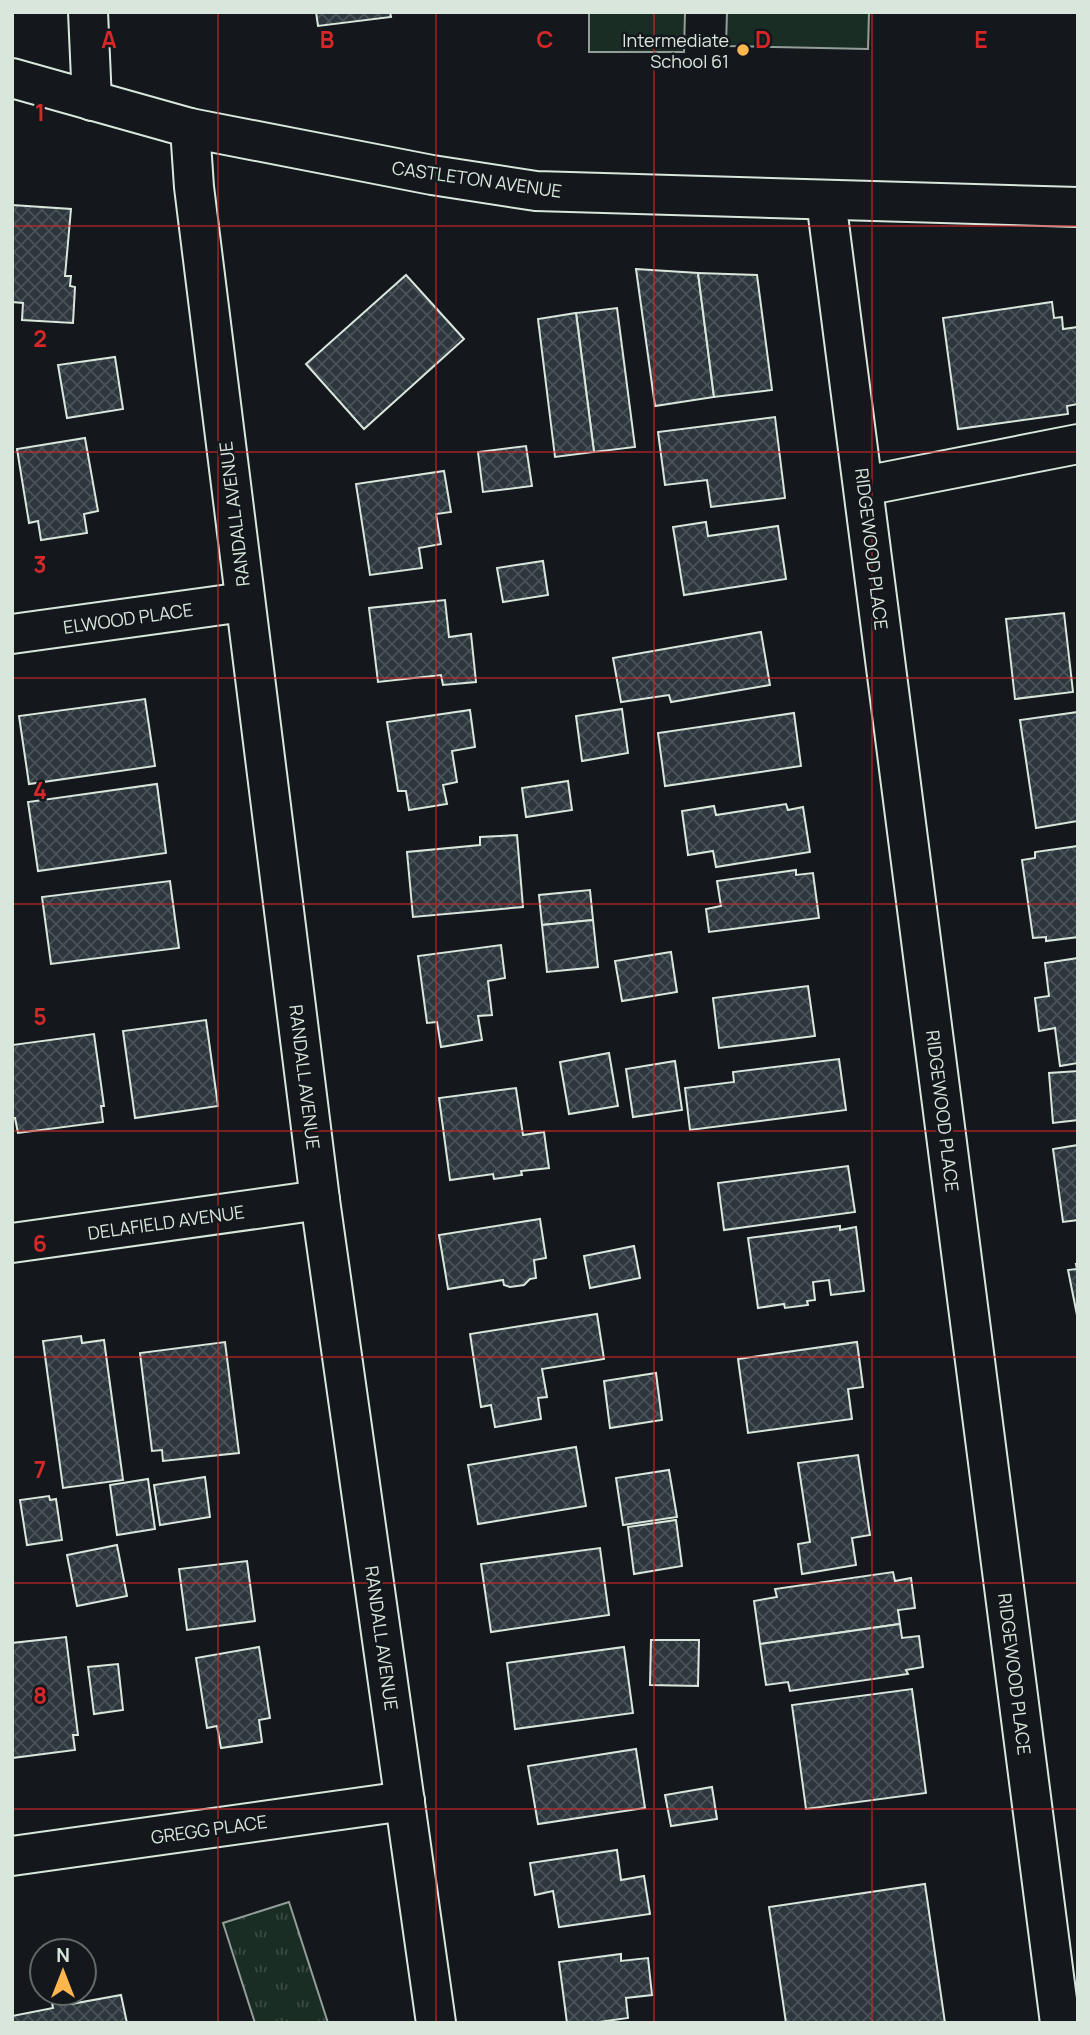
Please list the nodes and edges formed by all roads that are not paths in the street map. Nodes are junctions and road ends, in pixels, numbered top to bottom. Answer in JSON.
{"nodes":[{"id":1,"x":88,"y":12,"type":"edge"},
{"id":2,"x":12,"y":78,"type":"edge"},
{"id":3,"x":92,"y":101,"type":"junction"},
{"id":4,"x":190,"y":128,"type":"junction"},
{"id":5,"x":826,"y":200,"type":"junction"},
{"id":6,"x":1078,"y":208,"type":"edge"},
{"id":7,"x":1078,"y":444,"type":"edge"},
{"id":8,"x":864,"y":486,"type":"junction"},
{"id":9,"x":244,"y":602,"type":"junction"},
{"id":10,"x":12,"y":634,"type":"edge"},
{"id":11,"x":320,"y":1200,"type":"junction"},
{"id":12,"x":12,"y":1243,"type":"edge"},
{"id":13,"x":405,"y":1801,"type":"junction"},
{"id":14,"x":12,"y":1856,"type":"edge"},
{"id":15,"x":436,"y":2023,"type":"edge"},
{"id":16,"x":1060,"y":2023,"type":"edge"}],
"edges":[{"from":1,"to":3,"type":"street"},
{"from":2,"to":3,"type":"street","name":"CASTLETON AVENUE"},
{"from":3,"to":4,"type":"street","name":"CASTLETON AVENUE"},
{"from":4,"to":5,"type":"street","name":"CASTLETON AVENUE"},
{"from":4,"to":9,"type":"street","name":"RANDALL AVENUE"},
{"from":5,"to":6,"type":"street","name":"CASTLETON AVENUE"},
{"from":5,"to":8,"type":"street","name":"RIDGEWOOD PLACE"},
{"from":7,"to":8,"type":"street"},
{"from":8,"to":16,"type":"street","name":"RIDGEWOOD PLACE"},
{"from":9,"to":10,"type":"street","name":"ELWOOD PLACE"},
{"from":9,"to":11,"type":"street","name":"RANDALL AVENUE"},
{"from":11,"to":12,"type":"street","name":"DELAFIELD AVENUE"},
{"from":11,"to":13,"type":"street","name":"RANDALL AVENUE"},
{"from":13,"to":14,"type":"street","name":"GREGG PLACE"},
{"from":13,"to":15,"type":"street","name":"RANDALL AVENUE"}]}
